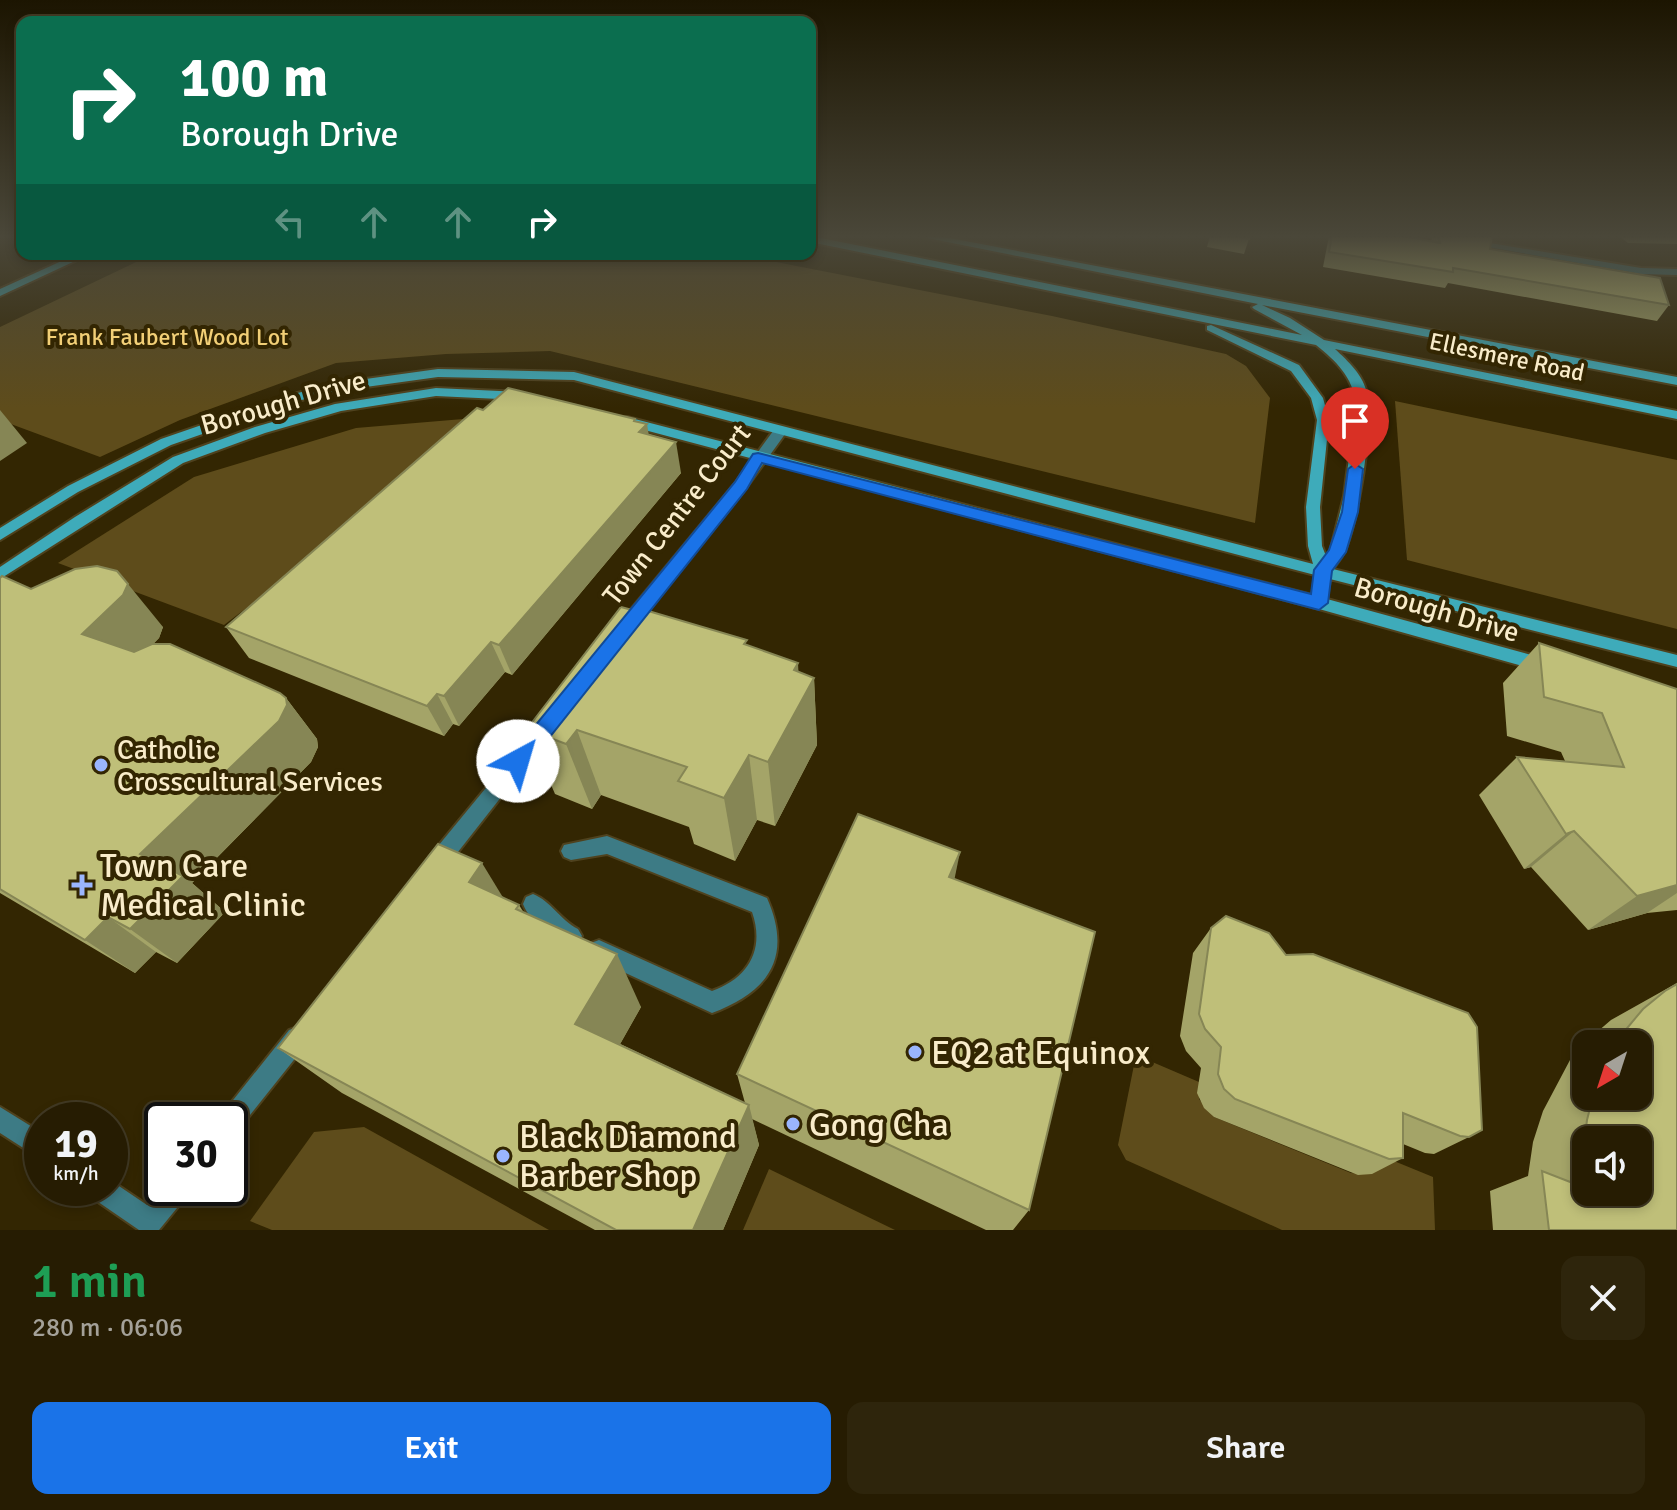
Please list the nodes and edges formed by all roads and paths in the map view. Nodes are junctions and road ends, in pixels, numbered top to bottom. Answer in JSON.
{"nodes":[{"id":1,"x":1076,"y":293,"type":"edge"},
{"id":2,"x":1219,"y":293,"type":"edge"},
{"id":3,"x":1232,"y":296,"type":"junction"},
{"id":4,"x":1172,"y":313,"type":"junction"},
{"id":5,"x":1319,"y":342,"type":"junction"},
{"id":6,"x":1677,"y":381,"type":"edge"},
{"id":7,"x":527,"y":396,"type":"edge"},
{"id":8,"x":1677,"y":415,"type":"edge"},
{"id":9,"x":614,"y":417,"type":"edge"},
{"id":10,"x":781,"y":430,"type":"junction"},
{"id":11,"x":758,"y":457,"type":"junction"},
{"id":12,"x":0,"y":535,"type":"edge"},
{"id":13,"x":1323,"y":570,"type":"junction"},
{"id":14,"x":0,"y":574,"type":"edge"},
{"id":15,"x":1319,"y":603,"type":"junction"},
{"id":16,"x":614,"y":641,"type":"edge"},
{"id":17,"x":1677,"y":661,"type":"edge"},
{"id":18,"x":1559,"y":670,"type":"edge"},
{"id":19,"x":557,"y":713,"type":"edge"},
{"id":20,"x":571,"y":851,"type":"dead end"},
{"id":21,"x":422,"y":882,"type":"edge"},
{"id":22,"x":533,"y":904,"type":"dead end"},
{"id":23,"x":307,"y":1026,"type":"edge"},
{"id":24,"x":246,"y":1102,"type":"edge"},
{"id":25,"x":0,"y":1119,"type":"edge"},
{"id":26,"x":24,"y":1136,"type":"edge"},
{"id":27,"x":126,"y":1206,"type":"edge"},
{"id":28,"x":162,"y":1206,"type":"edge"}],
"edges":[{"from":1,"to":4,"type":"street","name":"Ellesmere Road"},
{"from":2,"to":3,"type":"street","name":"Ellesmere Road"},
{"from":3,"to":5,"type":"street"},
{"from":3,"to":6,"type":"street","name":"Ellesmere Road"},
{"from":4,"to":5,"type":"street","name":"Ellesmere Road"},
{"from":4,"to":13,"type":"street"},
{"from":5,"to":8,"type":"street","name":"Ellesmere Road"},
{"from":5,"to":13,"type":"street"},
{"from":7,"to":14,"type":"street","name":"Borough Drive"},
{"from":9,"to":11,"type":"street","name":"Borough Drive"},
{"from":10,"to":11,"type":"street","name":"Town Centre Court"},
{"from":10,"to":12,"type":"street","name":"Borough Drive"},
{"from":10,"to":13,"type":"street","name":"Borough Drive"},
{"from":11,"to":15,"type":"street","name":"Borough Drive"},
{"from":11,"to":16,"type":"street","name":"Town Centre Court"},
{"from":13,"to":15,"type":"street"},
{"from":13,"to":17,"type":"street","name":"Borough Drive"},
{"from":15,"to":18,"type":"street","name":"Borough Drive"},
{"from":19,"to":21,"type":"street"},
{"from":20,"to":22,"type":"street"},
{"from":23,"to":24,"type":"street"},
{"from":25,"to":26,"type":"street"},
{"from":27,"to":28,"type":"street"}]}
